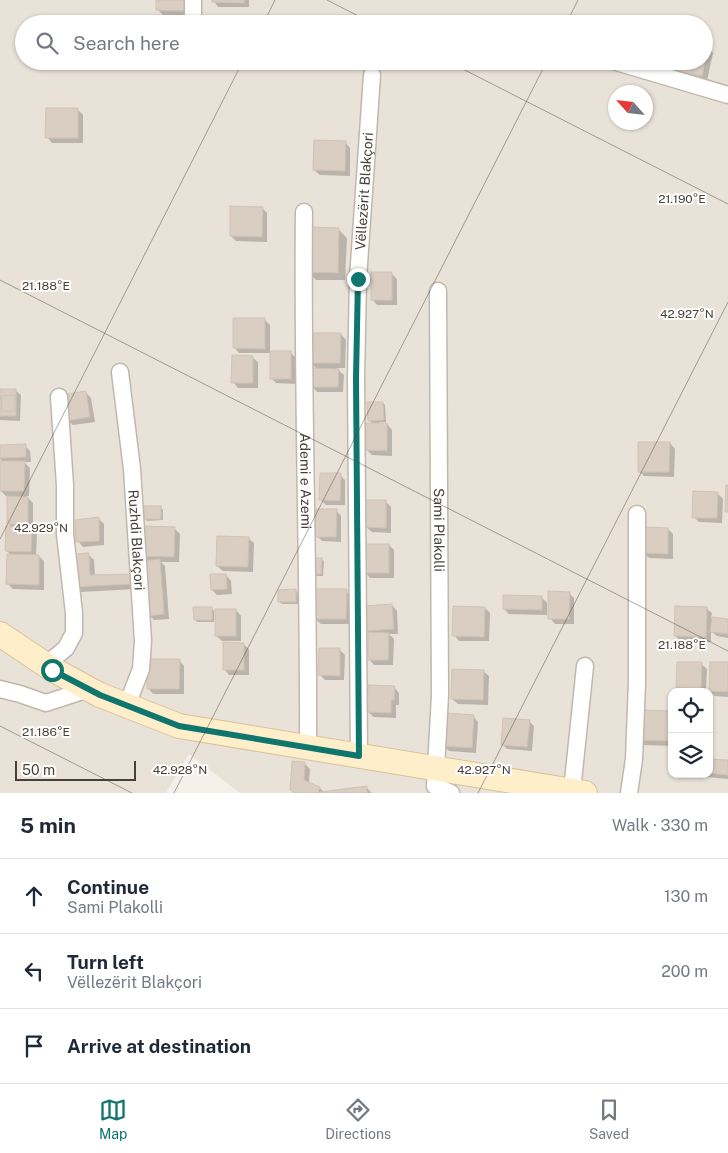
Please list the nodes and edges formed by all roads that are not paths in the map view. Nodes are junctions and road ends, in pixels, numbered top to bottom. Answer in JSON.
{"nodes":[{"id":1,"x":193,"y":0,"type":"edge"},
{"id":2,"x":193,"y":15,"type":"edge"},
{"id":3,"x":643,"y":70,"type":"edge"},
{"id":4,"x":372,"y":75,"type":"dead end"},
{"id":5,"x":728,"y":96,"type":"edge"},
{"id":6,"x":304,"y":212,"type":"dead end"},
{"id":7,"x":438,"y":291,"type":"dead end"},
{"id":8,"x":120,"y":372,"type":"dead end"},
{"id":9,"x":59,"y":397,"type":"dead end"},
{"id":10,"x":637,"y":514,"type":"dead end"},
{"id":11,"x":0,"y":634,"type":"edge"},
{"id":12,"x":46,"y":665,"type":"junction"},
{"id":13,"x":585,"y":666,"type":"dead end"},
{"id":14,"x":0,"y":689,"type":"edge"},
{"id":15,"x":89,"y":689,"type":"junction"},
{"id":16,"x":127,"y":705,"type":"junction"},
{"id":17,"x":308,"y":748,"type":"junction"},
{"id":18,"x":359,"y":756,"type":"junction"},
{"id":19,"x":436,"y":768,"type":"junction"},
{"id":20,"x":579,"y":792,"type":"edge"},
{"id":21,"x":451,"y":793,"type":"edge"},
{"id":22,"x":629,"y":793,"type":"edge"}],
"edges":[{"from":1,"to":2,"type":"street"},
{"from":3,"to":5,"type":"street"},
{"from":4,"to":18,"type":"street","name":"Vëllezërit Blakçori"},
{"from":6,"to":17,"type":"street","name":"Ademi e Azemi"},
{"from":7,"to":19,"type":"street","name":"Sami Plakolli"},
{"from":8,"to":16,"type":"street","name":"Ruzhdi Blakçori"},
{"from":9,"to":12,"type":"street"},
{"from":10,"to":22,"type":"street"},
{"from":11,"to":12,"type":"street"},
{"from":12,"to":15,"type":"street"},
{"from":13,"to":20,"type":"street"},
{"from":14,"to":15,"type":"street"},
{"from":15,"to":16,"type":"street"},
{"from":16,"to":17,"type":"street"},
{"from":17,"to":18,"type":"street"},
{"from":18,"to":19,"type":"street"},
{"from":19,"to":20,"type":"street"},
{"from":19,"to":21,"type":"street","name":"Sami Plakolli"}]}
